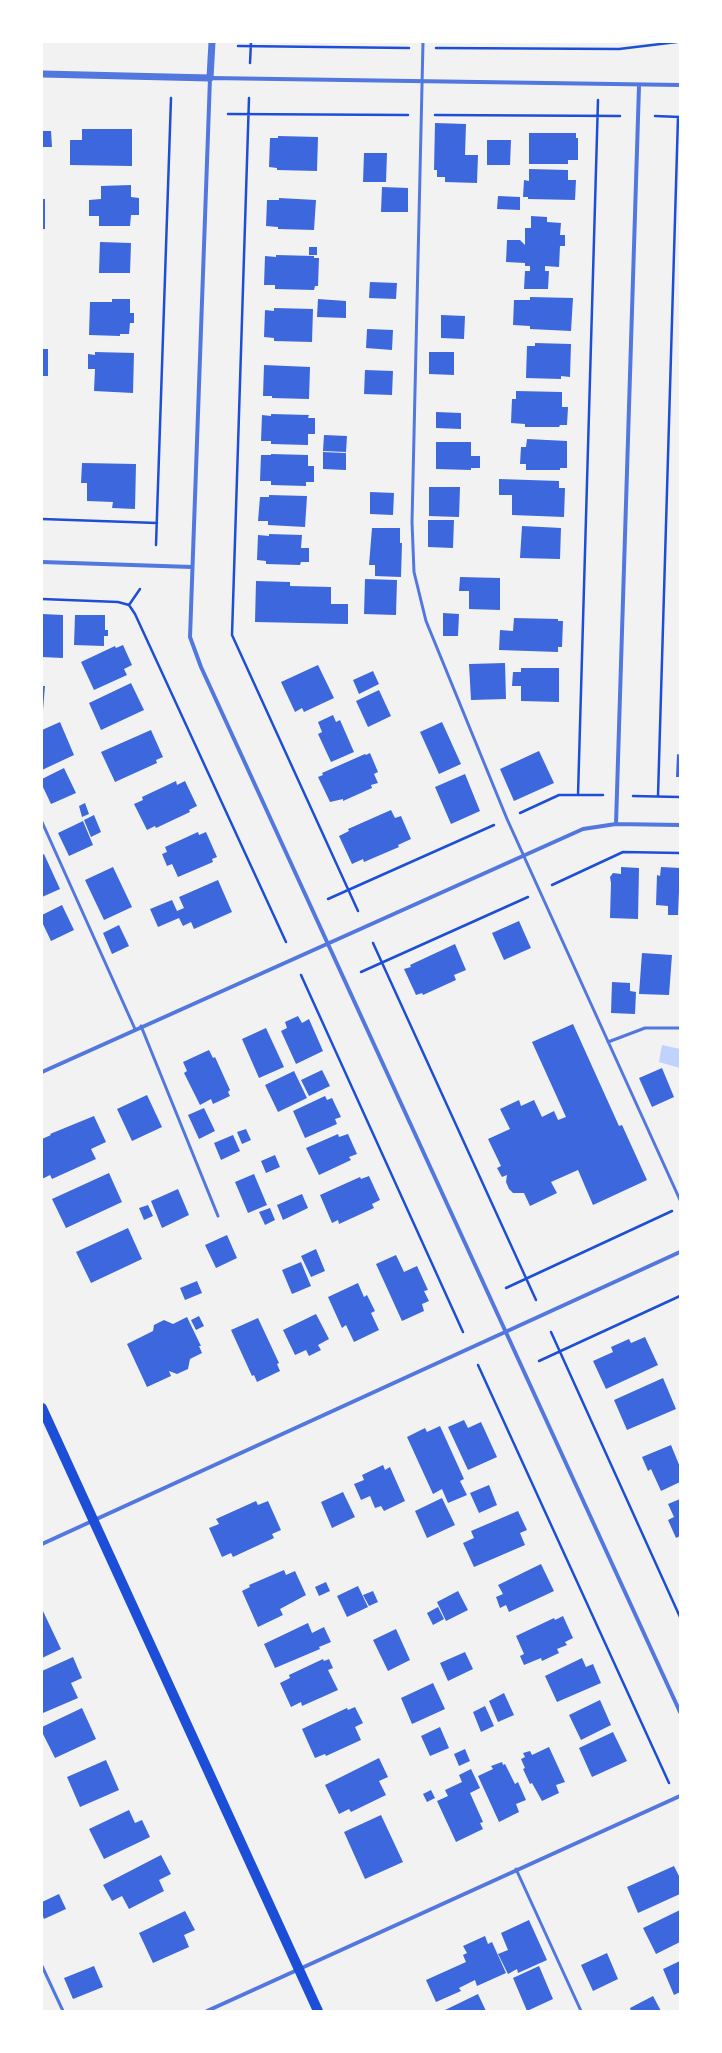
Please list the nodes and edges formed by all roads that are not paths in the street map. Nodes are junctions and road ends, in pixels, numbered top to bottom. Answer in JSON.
{"nodes":[{"id":1,"x":212,"y":42,"type":"edge"},
{"id":2,"x":423,"y":42,"type":"edge"},
{"id":3,"x":42,"y":74,"type":"edge"},
{"id":4,"x":210,"y":78,"type":"junction"},
{"id":5,"x":420,"y":83,"type":"junction"},
{"id":6,"x":639,"y":86,"type":"junction"},
{"id":7,"x":680,"y":86,"type":"edge"},
{"id":8,"x":42,"y":562,"type":"edge"},
{"id":9,"x":192,"y":567,"type":"junction"},
{"id":10,"x":42,"y":822,"type":"edge"},
{"id":11,"x":616,"y":824,"type":"junction"},
{"id":12,"x":680,"y":825,"type":"edge"},
{"id":13,"x":523,"y":855,"type":"junction"},
{"id":14,"x":329,"y":943,"type":"junction"},
{"id":15,"x":141,"y":1026,"type":"junction"},
{"id":16,"x":680,"y":1028,"type":"edge"},
{"id":17,"x":135,"y":1029,"type":"junction"},
{"id":18,"x":608,"y":1042,"type":"junction"},
{"id":19,"x":42,"y":1072,"type":"edge"},
{"id":20,"x":680,"y":1200,"type":"edge"},
{"id":21,"x":218,"y":1216,"type":"dead end"},
{"id":22,"x":680,"y":1252,"type":"edge"},
{"id":23,"x":506,"y":1333,"type":"junction"},
{"id":24,"x":42,"y":1408,"type":"edge"},
{"id":25,"x":94,"y":1520,"type":"junction"},
{"id":26,"x":42,"y":1544,"type":"edge"},
{"id":27,"x":680,"y":1712,"type":"edge"},
{"id":28,"x":680,"y":1796,"type":"edge"},
{"id":29,"x":516,"y":1870,"type":"junction"},
{"id":30,"x":42,"y":1966,"type":"edge"},
{"id":31,"x":299,"y":1970,"type":"junction"},
{"id":32,"x":62,"y":2011,"type":"edge"},
{"id":33,"x":207,"y":2011,"type":"edge"},
{"id":34,"x":318,"y":2011,"type":"edge"},
{"id":35,"x":581,"y":2011,"type":"edge"}],
"edges":[{"from":1,"to":4,"type":"street"},
{"from":2,"to":5,"type":"lane"},
{"from":3,"to":4,"type":"street"},
{"from":4,"to":5,"type":"street"},
{"from":4,"to":9,"type":"street"},
{"from":5,"to":6,"type":"street"},
{"from":5,"to":13,"type":"lane"},
{"from":6,"to":7,"type":"street"},
{"from":6,"to":11,"type":"street"},
{"from":8,"to":9,"type":"street"},
{"from":9,"to":14,"type":"street"},
{"from":10,"to":17,"type":"lane"},
{"from":11,"to":12,"type":"street"},
{"from":11,"to":13,"type":"street"},
{"from":13,"to":14,"type":"street"},
{"from":13,"to":18,"type":"lane"},
{"from":14,"to":15,"type":"street"},
{"from":14,"to":23,"type":"street"},
{"from":15,"to":17,"type":"street"},
{"from":15,"to":21,"type":"lane"},
{"from":16,"to":18,"type":"lane"},
{"from":17,"to":19,"type":"street"},
{"from":18,"to":20,"type":"lane"},
{"from":22,"to":23,"type":"street"},
{"from":23,"to":25,"type":"street"},
{"from":23,"to":27,"type":"street"},
{"from":24,"to":25,"type":"main road"},
{"from":25,"to":26,"type":"street"},
{"from":25,"to":31,"type":"main road"},
{"from":28,"to":29,"type":"street"},
{"from":29,"to":31,"type":"street"},
{"from":29,"to":35,"type":"lane"},
{"from":30,"to":32,"type":"lane"},
{"from":31,"to":33,"type":"street"},
{"from":31,"to":34,"type":"main road"}]}
